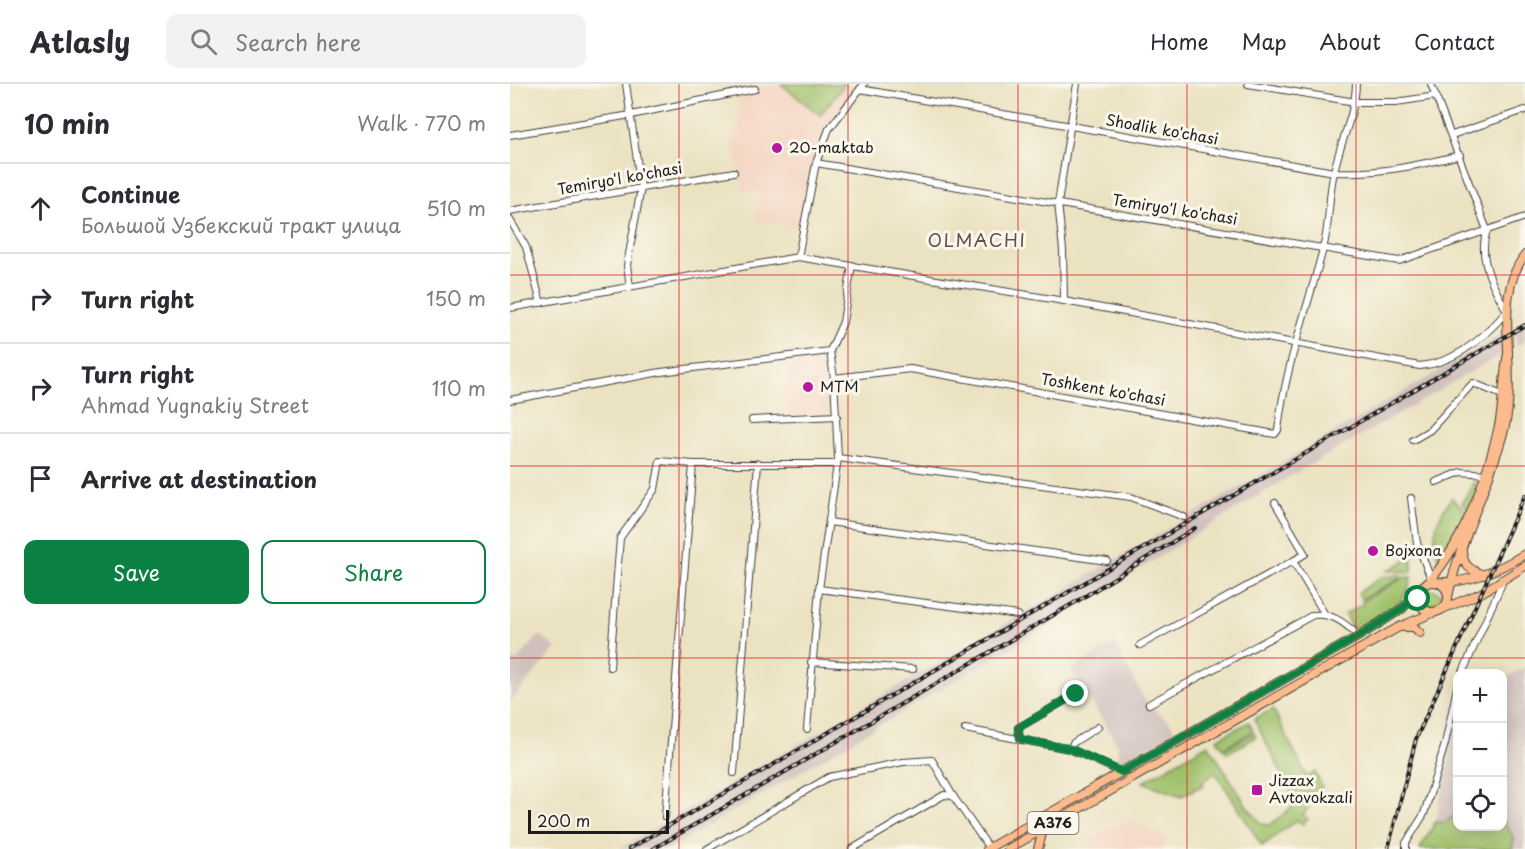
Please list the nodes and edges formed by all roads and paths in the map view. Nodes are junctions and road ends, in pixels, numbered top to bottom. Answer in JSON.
{"nodes":[{"id":1,"x":626,"y":84,"type":"edge"},
{"id":2,"x":1077,"y":84,"type":"edge"},
{"id":3,"x":1248,"y":84,"type":"edge"},
{"id":4,"x":1356,"y":84,"type":"edge"},
{"id":5,"x":1431,"y":84,"type":"edge"},
{"id":6,"x":862,"y":86,"type":"edge"},
{"id":7,"x":754,"y":89,"type":"dead end"},
{"id":8,"x":1436,"y":96,"type":"junction"},
{"id":9,"x":1355,"y":102,"type":"junction"},
{"id":10,"x":1525,"y":110,"type":"edge"},
{"id":11,"x":631,"y":115,"type":"junction"},
{"id":12,"x":1070,"y":126,"type":"junction"},
{"id":13,"x":510,"y":135,"type":"edge"},
{"id":14,"x":1452,"y":135,"type":"junction"},
{"id":15,"x":1460,"y":155,"type":"junction"},
{"id":16,"x":816,"y":163,"type":"junction"},
{"id":17,"x":734,"y":171,"type":"dead end"},
{"id":18,"x":1334,"y":172,"type":"junction"},
{"id":19,"x":640,"y":188,"type":"junction"},
{"id":20,"x":1058,"y":203,"type":"junction"},
{"id":21,"x":510,"y":211,"type":"edge"},
{"id":22,"x":1525,"y":217,"type":"edge"},
{"id":23,"x":510,"y":220,"type":"edge"},
{"id":24,"x":1488,"y":230,"type":"junction"},
{"id":25,"x":1324,"y":247,"type":"junction"},
{"id":26,"x":1525,"y":255,"type":"edge"},
{"id":27,"x":798,"y":257,"type":"junction"},
{"id":28,"x":852,"y":265,"type":"junction"},
{"id":29,"x":630,"y":287,"type":"junction"},
{"id":30,"x":1064,"y":301,"type":"junction"},
{"id":31,"x":541,"y":303,"type":"junction"},
{"id":32,"x":510,"y":308,"type":"edge"},
{"id":33,"x":1508,"y":311,"type":"junction"},
{"id":34,"x":1295,"y":345,"type":"junction"},
{"id":35,"x":830,"y":351,"type":"junction"},
{"id":36,"x":1508,"y":353,"type":"junction"},
{"id":37,"x":834,"y":378,"type":"junction"},
{"id":38,"x":1502,"y":395,"type":"junction"},
{"id":39,"x":510,"y":400,"type":"edge"},
{"id":40,"x":837,"y":416,"type":"junction"},
{"id":41,"x":752,"y":420,"type":"dead end"},
{"id":42,"x":1413,"y":440,"type":"dead end"},
{"id":43,"x":837,"y":461,"type":"junction"},
{"id":44,"x":758,"y":463,"type":"junction"},
{"id":45,"x":693,"y":464,"type":"junction"},
{"id":46,"x":1487,"y":474,"type":"junction"},
{"id":47,"x":1436,"y":482,"type":"dead end"},
{"id":48,"x":1411,"y":498,"type":"dead end"},
{"id":49,"x":1275,"y":503,"type":"dead end"},
{"id":50,"x":1184,"y":517,"type":"dead end"},
{"id":51,"x":829,"y":522,"type":"junction"},
{"id":52,"x":1462,"y":543,"type":"junction"},
{"id":53,"x":1525,"y":554,"type":"edge"},
{"id":54,"x":1107,"y":561,"type":"dead end"},
{"id":55,"x":1293,"y":561,"type":"junction"},
{"id":56,"x":1525,"y":566,"type":"edge"},
{"id":57,"x":1485,"y":575,"type":"junction"},
{"id":58,"x":1503,"y":580,"type":"junction"},
{"id":59,"x":1431,"y":581,"type":"junction"},
{"id":60,"x":1450,"y":583,"type":"junction"},
{"id":61,"x":819,"y":590,"type":"junction"},
{"id":62,"x":1420,"y":590,"type":"junction"},
{"id":63,"x":1448,"y":597,"type":"junction"},
{"id":64,"x":1438,"y":611,"type":"junction"},
{"id":65,"x":1324,"y":614,"type":"junction"},
{"id":66,"x":1018,"y":615,"type":"dead end"},
{"id":67,"x":1399,"y":627,"type":"junction"},
{"id":68,"x":1420,"y":633,"type":"dead end"},
{"id":69,"x":1359,"y":636,"type":"junction"},
{"id":70,"x":1140,"y":645,"type":"dead end"},
{"id":71,"x":811,"y":662,"type":"junction"},
{"id":72,"x":610,"y":667,"type":"dead end"},
{"id":73,"x":914,"y":669,"type":"dead end"},
{"id":74,"x":1464,"y":669,"type":"edge"},
{"id":75,"x":1076,"y":694,"type":"dead end"},
{"id":76,"x":1149,"y":704,"type":"dead end"},
{"id":77,"x":1453,"y":706,"type":"edge"},
{"id":78,"x":1098,"y":727,"type":"dead end"},
{"id":79,"x":807,"y":729,"type":"dead end"},
{"id":80,"x":965,"y":729,"type":"dead end"},
{"id":81,"x":1020,"y":739,"type":"junction"},
{"id":82,"x":1071,"y":749,"type":"junction"},
{"id":83,"x":734,"y":772,"type":"dead end"},
{"id":84,"x":1122,"y":772,"type":"junction"},
{"id":85,"x":953,"y":796,"type":"junction"},
{"id":86,"x":665,"y":817,"type":"dead end"},
{"id":87,"x":1043,"y":829,"type":"junction"},
{"id":88,"x":719,"y":846,"type":"edge"},
{"id":89,"x":988,"y":848,"type":"edge"},
{"id":90,"x":1011,"y":848,"type":"edge"},
{"id":91,"x":707,"y":849,"type":"edge"},
{"id":92,"x":852,"y":849,"type":"edge"},
{"id":93,"x":1038,"y":849,"type":"edge"},
{"id":94,"x":1406,"y":849,"type":"edge"}],
"edges":[{"from":1,"to":11,"type":"street"},
{"from":2,"to":12,"type":"street"},
{"from":3,"to":9,"type":"street"},
{"from":4,"to":9,"type":"street","name":"Toshkent ko'chasi"},
{"from":5,"to":8,"type":"street"},
{"from":6,"to":12,"type":"street","name":"Shodlik ko'chasi"},
{"from":6,"to":16,"type":"street"},
{"from":7,"to":11,"type":"street"},
{"from":8,"to":9,"type":"street"},
{"from":8,"to":14,"type":"street"},
{"from":9,"to":18,"type":"street","name":"Toshkent ko'chasi"},
{"from":10,"to":14,"type":"street"},
{"from":11,"to":13,"type":"street"},
{"from":11,"to":19,"type":"street"},
{"from":12,"to":18,"type":"street","name":"Shodlik ko'chasi"},
{"from":12,"to":20,"type":"street"},
{"from":14,"to":15,"type":"street"},
{"from":15,"to":18,"type":"street","name":"Shodlik ko'chasi"},
{"from":15,"to":24,"type":"street"},
{"from":16,"to":20,"type":"street","name":"Temiryo'l ko'chasi"},
{"from":16,"to":27,"type":"street"},
{"from":17,"to":19,"type":"street","name":"Temiryo'l ko'chasi"},
{"from":18,"to":25,"type":"street","name":"Toshkent ko'chasi"},
{"from":19,"to":21,"type":"street","name":"Temiryo'l ko'chasi"},
{"from":19,"to":29,"type":"street"},
{"from":20,"to":25,"type":"street","name":"Temiryo'l ko'chasi"},
{"from":20,"to":30,"type":"street"},
{"from":22,"to":24,"type":"street","name":"Temiryo'l ko'chasi"},
{"from":23,"to":31,"type":"street"},
{"from":24,"to":25,"type":"street","name":"Temiryo'l ko'chasi"},
{"from":24,"to":33,"type":"street"},
{"from":25,"to":34,"type":"street","name":"Toshkent ko'chasi"},
{"from":26,"to":33,"type":"main road"},
{"from":27,"to":28,"type":"street"},
{"from":27,"to":29,"type":"street"},
{"from":28,"to":30,"type":"street"},
{"from":28,"to":35,"type":"street"},
{"from":29,"to":31,"type":"street"},
{"from":30,"to":34,"type":"street"},
{"from":31,"to":32,"type":"street"},
{"from":33,"to":34,"type":"street"},
{"from":33,"to":36,"type":"main road"},
{"from":34,"to":37,"type":"street","name":"Toshkent ko'chasi"},
{"from":35,"to":37,"type":"street"},
{"from":35,"to":39,"type":"street"},
{"from":36,"to":38,"type":"main road"},
{"from":36,"to":46,"type":"main road"},
{"from":37,"to":40,"type":"street"},
{"from":38,"to":42,"type":"street"},
{"from":38,"to":46,"type":"main road"},
{"from":40,"to":41,"type":"street"},
{"from":40,"to":43,"type":"street"},
{"from":43,"to":44,"type":"street"},
{"from":43,"to":50,"type":"street"},
{"from":43,"to":51,"type":"street"},
{"from":44,"to":45,"type":"street"},
{"from":44,"to":83,"type":"street"},
{"from":45,"to":72,"type":"street"},
{"from":45,"to":86,"type":"street"},
{"from":46,"to":47,"type":"street"},
{"from":46,"to":52,"type":"main road"},
{"from":46,"to":59,"type":"main road"},
{"from":48,"to":59,"type":"street"},
{"from":49,"to":55,"type":"street"},
{"from":51,"to":54,"type":"street"},
{"from":51,"to":61,"type":"street"},
{"from":52,"to":57,"type":"main road"},
{"from":52,"to":60,"type":"main road"},
{"from":53,"to":57,"type":"main road"},
{"from":55,"to":65,"type":"street"},
{"from":55,"to":70,"type":"street"},
{"from":56,"to":58,"type":"main road"},
{"from":57,"to":60,"type":"main road"},
{"from":58,"to":64,"type":"main road"},
{"from":58,"to":74,"type":"street"},
{"from":59,"to":60,"type":"main road"},
{"from":59,"to":62,"type":"main road"},
{"from":59,"to":63,"type":"main road"},
{"from":60,"to":63,"type":"main road"},
{"from":61,"to":66,"type":"street"},
{"from":61,"to":71,"type":"street"},
{"from":62,"to":64,"type":"main road"},
{"from":62,"to":69,"type":"main road"},
{"from":63,"to":64,"type":"main road"},
{"from":64,"to":67,"type":"main road","number":"A376"},
{"from":65,"to":69,"type":"street"},
{"from":65,"to":76,"type":"street"},
{"from":67,"to":68,"type":"main road"},
{"from":67,"to":87,"type":"main road","number":"A376"},
{"from":69,"to":84,"type":"main road"},
{"from":71,"to":73,"type":"street"},
{"from":71,"to":79,"type":"street"},
{"from":75,"to":81,"type":"street"},
{"from":77,"to":94,"type":"street"},
{"from":78,"to":82,"type":"street"},
{"from":80,"to":81,"type":"street"},
{"from":81,"to":82,"type":"street"},
{"from":82,"to":84,"type":"street"},
{"from":84,"to":89,"type":"main road"},
{"from":85,"to":88,"type":"street"},
{"from":85,"to":89,"type":"street"},
{"from":85,"to":92,"type":"street"},
{"from":87,"to":90,"type":"main road","number":"A376"},
{"from":87,"to":93,"type":"main road"},
{"from":88,"to":91,"type":"street"}]}
